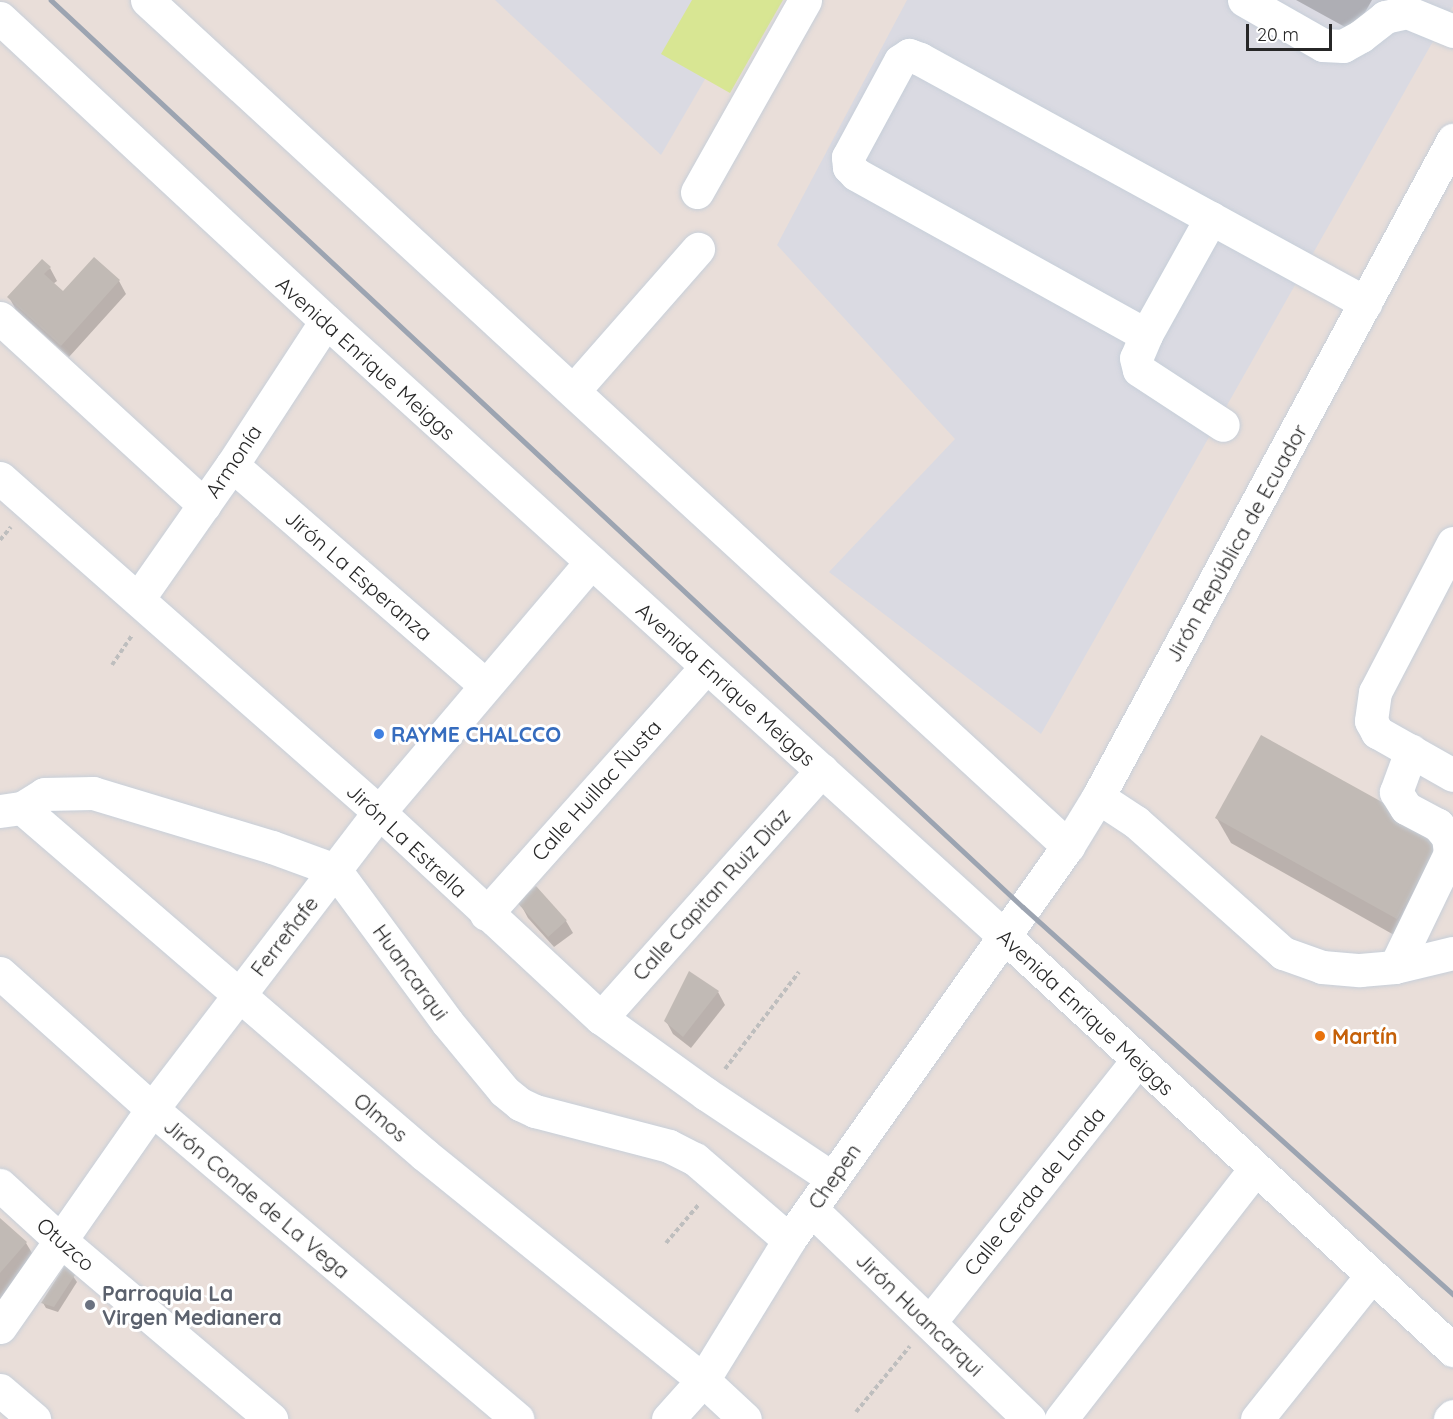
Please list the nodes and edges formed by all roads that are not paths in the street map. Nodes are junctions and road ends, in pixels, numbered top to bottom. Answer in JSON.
{"nodes":[{"id":1,"x":147,"y":0,"type":"edge"},
{"id":2,"x":805,"y":0,"type":"edge"},
{"id":3,"x":1244,"y":0,"type":"edge"},
{"id":4,"x":0,"y":18,"type":"edge"},
{"id":5,"x":1453,"y":31,"type":"edge"},
{"id":6,"x":1453,"y":140,"type":"edge"},
{"id":7,"x":697,"y":192,"type":"dead end"},
{"id":8,"x":1211,"y":218,"type":"junction"},
{"id":9,"x":698,"y":249,"type":"dead end"},
{"id":10,"x":1366,"y":303,"type":"junction"},
{"id":11,"x":0,"y":318,"type":"edge"},
{"id":12,"x":326,"y":321,"type":"junction"},
{"id":13,"x":1146,"y":335,"type":"junction"},
{"id":14,"x":574,"y":390,"type":"junction"},
{"id":15,"x":1223,"y":425,"type":"dead end"},
{"id":16,"x":232,"y":465,"type":"junction"},
{"id":17,"x":0,"y":478,"type":"edge"},
{"id":18,"x":204,"y":505,"type":"junction"},
{"id":19,"x":1453,"y":543,"type":"edge"},
{"id":20,"x":591,"y":562,"type":"junction"},
{"id":21,"x":138,"y":599,"type":"junction"},
{"id":22,"x":706,"y":667,"type":"junction"},
{"id":23,"x":485,"y":685,"type":"junction"},
{"id":24,"x":1411,"y":752,"type":"junction"},
{"id":25,"x":822,"y":770,"type":"junction"},
{"id":26,"x":1453,"y":776,"type":"edge"},
{"id":27,"x":1098,"y":797,"type":"junction"},
{"id":28,"x":11,"y":810,"type":"edge"},
{"id":29,"x":379,"y":812,"type":"junction"},
{"id":30,"x":1068,"y":846,"type":"junction"},
{"id":31,"x":335,"y":870,"type":"junction"},
{"id":32,"x":486,"y":914,"type":"junction"},
{"id":33,"x":1004,"y":936,"type":"junction"},
{"id":34,"x":1453,"y":953,"type":"edge"},
{"id":35,"x":1395,"y":967,"type":"junction"},
{"id":36,"x":0,"y":973,"type":"edge"},
{"id":37,"x":238,"y":996,"type":"junction"},
{"id":38,"x":601,"y":1018,"type":"junction"},
{"id":39,"x":1137,"y":1061,"type":"junction"},
{"id":40,"x":152,"y":1109,"type":"junction"},
{"id":41,"x":1255,"y":1169,"type":"junction"},
{"id":42,"x":832,"y":1178,"type":"junction"},
{"id":43,"x":0,"y":1185,"type":"edge"},
{"id":44,"x":811,"y":1209,"type":"junction"},
{"id":45,"x":60,"y":1240,"type":"junction"},
{"id":46,"x":789,"y":1240,"type":"junction"},
{"id":47,"x":1371,"y":1276,"type":"junction"},
{"id":48,"x":930,"y":1322,"type":"junction"},
{"id":49,"x":0,"y":1327,"type":"edge"},
{"id":50,"x":1453,"y":1350,"type":"edge"},
{"id":51,"x":703,"y":1380,"type":"junction"},
{"id":52,"x":0,"y":1390,"type":"edge"},
{"id":53,"x":34,"y":1419,"type":"edge"},
{"id":54,"x":271,"y":1419,"type":"edge"},
{"id":55,"x":517,"y":1419,"type":"edge"},
{"id":56,"x":668,"y":1419,"type":"edge"},
{"id":57,"x":745,"y":1419,"type":"edge"},
{"id":58,"x":1029,"y":1419,"type":"edge"},
{"id":59,"x":1061,"y":1419,"type":"edge"},
{"id":60,"x":1257,"y":1419,"type":"edge"}],
"edges":[{"from":1,"to":14,"type":"street"},
{"from":2,"to":7,"type":"street"},
{"from":3,"to":5,"type":"street"},
{"from":4,"to":12,"type":"street","name":"Avenida Enrique Meiggs"},
{"from":6,"to":10,"type":"street","name":"Jirón República de Ecuador"},
{"from":8,"to":10,"type":"street"},
{"from":8,"to":13,"type":"street"},
{"from":8,"to":13,"type":"street"},
{"from":9,"to":14,"type":"street"},
{"from":10,"to":27,"type":"street","name":"Jirón República de Ecuador"},
{"from":11,"to":18,"type":"street"},
{"from":12,"to":16,"type":"street","name":"Armonía"},
{"from":12,"to":20,"type":"street","name":"Avenida Enrique Meiggs"},
{"from":13,"to":15,"type":"street"},
{"from":14,"to":30,"type":"street"},
{"from":16,"to":18,"type":"street","name":"Armonía"},
{"from":16,"to":23,"type":"street","name":"Jirón La Esperanza"},
{"from":17,"to":21,"type":"street","name":"Jirón La Estrella"},
{"from":18,"to":21,"type":"street","name":"Armonía"},
{"from":19,"to":24,"type":"street"},
{"from":20,"to":22,"type":"street","name":"Avenida Enrique Meiggs"},
{"from":20,"to":23,"type":"street","name":"Ferreñafe"},
{"from":21,"to":29,"type":"street","name":"Jirón La Estrella"},
{"from":22,"to":25,"type":"street","name":"Avenida Enrique Meiggs"},
{"from":22,"to":32,"type":"street","name":"Calle Huillac Ñusta"},
{"from":23,"to":29,"type":"street","name":"Ferreñafe"},
{"from":24,"to":26,"type":"street"},
{"from":24,"to":35,"type":"street"},
{"from":25,"to":33,"type":"street","name":"Avenida Enrique Meiggs"},
{"from":25,"to":38,"type":"street","name":"Calle Capitan Ruiz Diaz"},
{"from":27,"to":30,"type":"street","name":"Jirón República de Ecuador"},
{"from":27,"to":35,"type":"street"},
{"from":28,"to":31,"type":"street"},
{"from":28,"to":37,"type":"street","name":"Olmos"},
{"from":29,"to":31,"type":"street","name":"Ferreñafe"},
{"from":29,"to":32,"type":"street","name":"Jirón La Estrella"},
{"from":30,"to":33,"type":"street","name":"Jirón República de Ecuador"},
{"from":31,"to":37,"type":"street","name":"Ferreñafe"},
{"from":31,"to":46,"type":"street","name":"Huancarqui"},
{"from":32,"to":38,"type":"street","name":"Jirón La Estrella"},
{"from":33,"to":39,"type":"street","name":"Avenida Enrique Meiggs"},
{"from":33,"to":42,"type":"street","name":"Chepen"},
{"from":34,"to":35,"type":"street"},
{"from":36,"to":40,"type":"street","name":"Jirón Conde de La Vega"},
{"from":37,"to":40,"type":"street","name":"Ferreñafe"},
{"from":37,"to":51,"type":"street","name":"Olmos"},
{"from":38,"to":42,"type":"street","name":"Jirón La Estrella"},
{"from":39,"to":41,"type":"street","name":"Avenida Enrique Meiggs"},
{"from":39,"to":48,"type":"street","name":"Calle Cerda de Landa"},
{"from":40,"to":45,"type":"street","name":"Ferreñafe"},
{"from":40,"to":55,"type":"street","name":"Jirón Conde de La Vega"},
{"from":41,"to":47,"type":"street","name":"Avenida Enrique Meiggs"},
{"from":41,"to":59,"type":"street"},
{"from":42,"to":44,"type":"street","name":"Chepen"},
{"from":43,"to":45,"type":"street","name":"Otuzco"},
{"from":44,"to":46,"type":"street","name":"Chepen"},
{"from":44,"to":48,"type":"street","name":"Jirón Huancarqui"},
{"from":45,"to":49,"type":"street","name":"Ferreñafe"},
{"from":45,"to":54,"type":"street","name":"Otuzco"},
{"from":46,"to":51,"type":"street","name":"Chepen"},
{"from":47,"to":50,"type":"street","name":"Avenida Enrique Meiggs"},
{"from":47,"to":60,"type":"street"},
{"from":48,"to":58,"type":"street","name":"Jirón Huancarqui"},
{"from":51,"to":56,"type":"street","name":"Chepen"},
{"from":51,"to":57,"type":"street","name":"Olmos"},
{"from":52,"to":53,"type":"street"}]}
